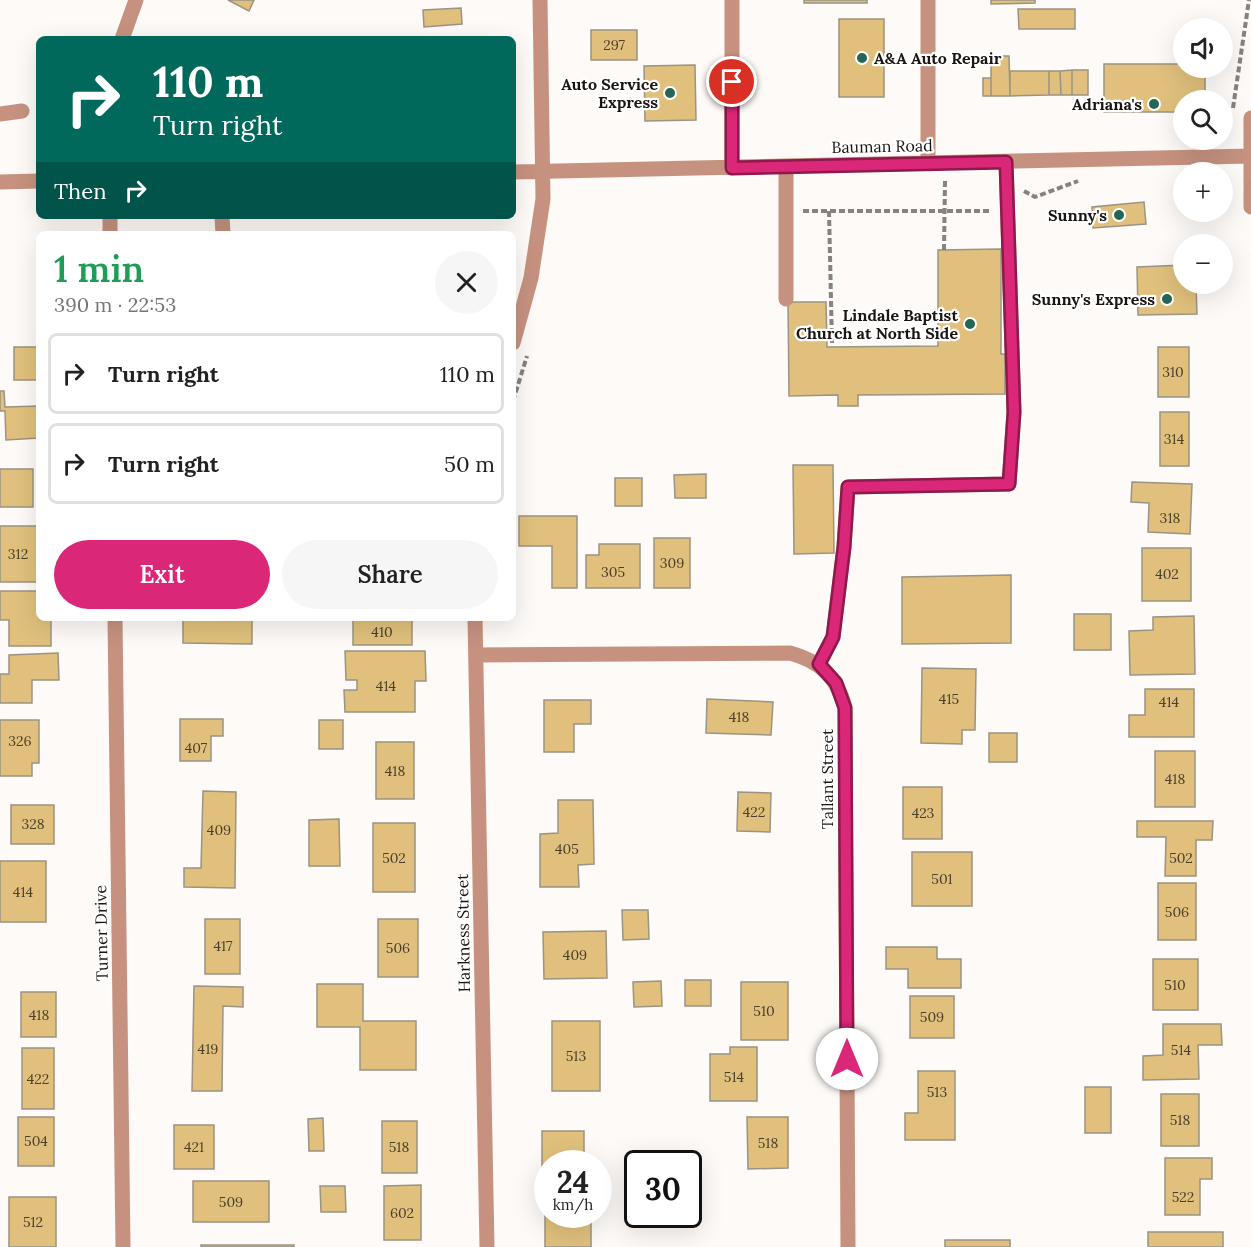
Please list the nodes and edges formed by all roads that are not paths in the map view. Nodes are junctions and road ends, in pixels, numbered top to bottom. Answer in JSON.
{"nodes":[{"id":1,"x":136,"y":0,"type":"edge"},
{"id":2,"x":540,"y":0,"type":"edge"},
{"id":3,"x":732,"y":0,"type":"edge"},
{"id":4,"x":928,"y":0,"type":"edge"},
{"id":5,"x":123,"y":36,"type":"edge"},
{"id":6,"x":22,"y":111,"type":"dead end"},
{"id":7,"x":0,"y":114,"type":"edge"},
{"id":8,"x":1251,"y":118,"type":"edge"},
{"id":9,"x":1251,"y":156,"type":"edge"},
{"id":10,"x":1006,"y":162,"type":"junction"},
{"id":11,"x":928,"y":163,"type":"junction"},
{"id":12,"x":786,"y":166,"type":"junction"},
{"id":13,"x":732,"y":168,"type":"junction"},
{"id":14,"x":516,"y":172,"type":"edge"},
{"id":15,"x":545,"y":172,"type":"junction"},
{"id":16,"x":36,"y":181,"type":"edge"},
{"id":17,"x":0,"y":182,"type":"edge"},
{"id":18,"x":1251,"y":207,"type":"edge"},
{"id":19,"x":786,"y":299,"type":"dead end"},
{"id":20,"x":516,"y":332,"type":"edge"},
{"id":21,"x":115,"y":621,"type":"edge"},
{"id":22,"x":475,"y":621,"type":"edge"},
{"id":23,"x":476,"y":655,"type":"junction"},
{"id":24,"x":819,"y":664,"type":"junction"},
{"id":25,"x":123,"y":1247,"type":"edge"},
{"id":26,"x":487,"y":1247,"type":"edge"},
{"id":27,"x":848,"y":1247,"type":"edge"}],
"edges":[{"from":1,"to":5,"type":"street"},
{"from":2,"to":15,"type":"street"},
{"from":3,"to":13,"type":"street"},
{"from":4,"to":11,"type":"street"},
{"from":6,"to":7,"type":"street"},
{"from":8,"to":9,"type":"street"},
{"from":9,"to":10,"type":"street","name":"Bauman Road"},
{"from":9,"to":18,"type":"street"},
{"from":10,"to":11,"type":"street","name":"Bauman Road"},
{"from":10,"to":24,"type":"street"},
{"from":11,"to":12,"type":"street","name":"Bauman Road"},
{"from":12,"to":13,"type":"street","name":"Bauman Road"},
{"from":12,"to":19,"type":"street"},
{"from":13,"to":15,"type":"street","name":"Bauman Road"},
{"from":14,"to":15,"type":"street","name":"Bauman Road"},
{"from":15,"to":20,"type":"street"},
{"from":16,"to":17,"type":"street"},
{"from":21,"to":25,"type":"street","name":"Turner Drive"},
{"from":22,"to":23,"type":"street","name":"Harkness Street"},
{"from":23,"to":24,"type":"street"},
{"from":23,"to":26,"type":"street","name":"Harkness Street"},
{"from":24,"to":27,"type":"street","name":"Tallant Street"}]}
